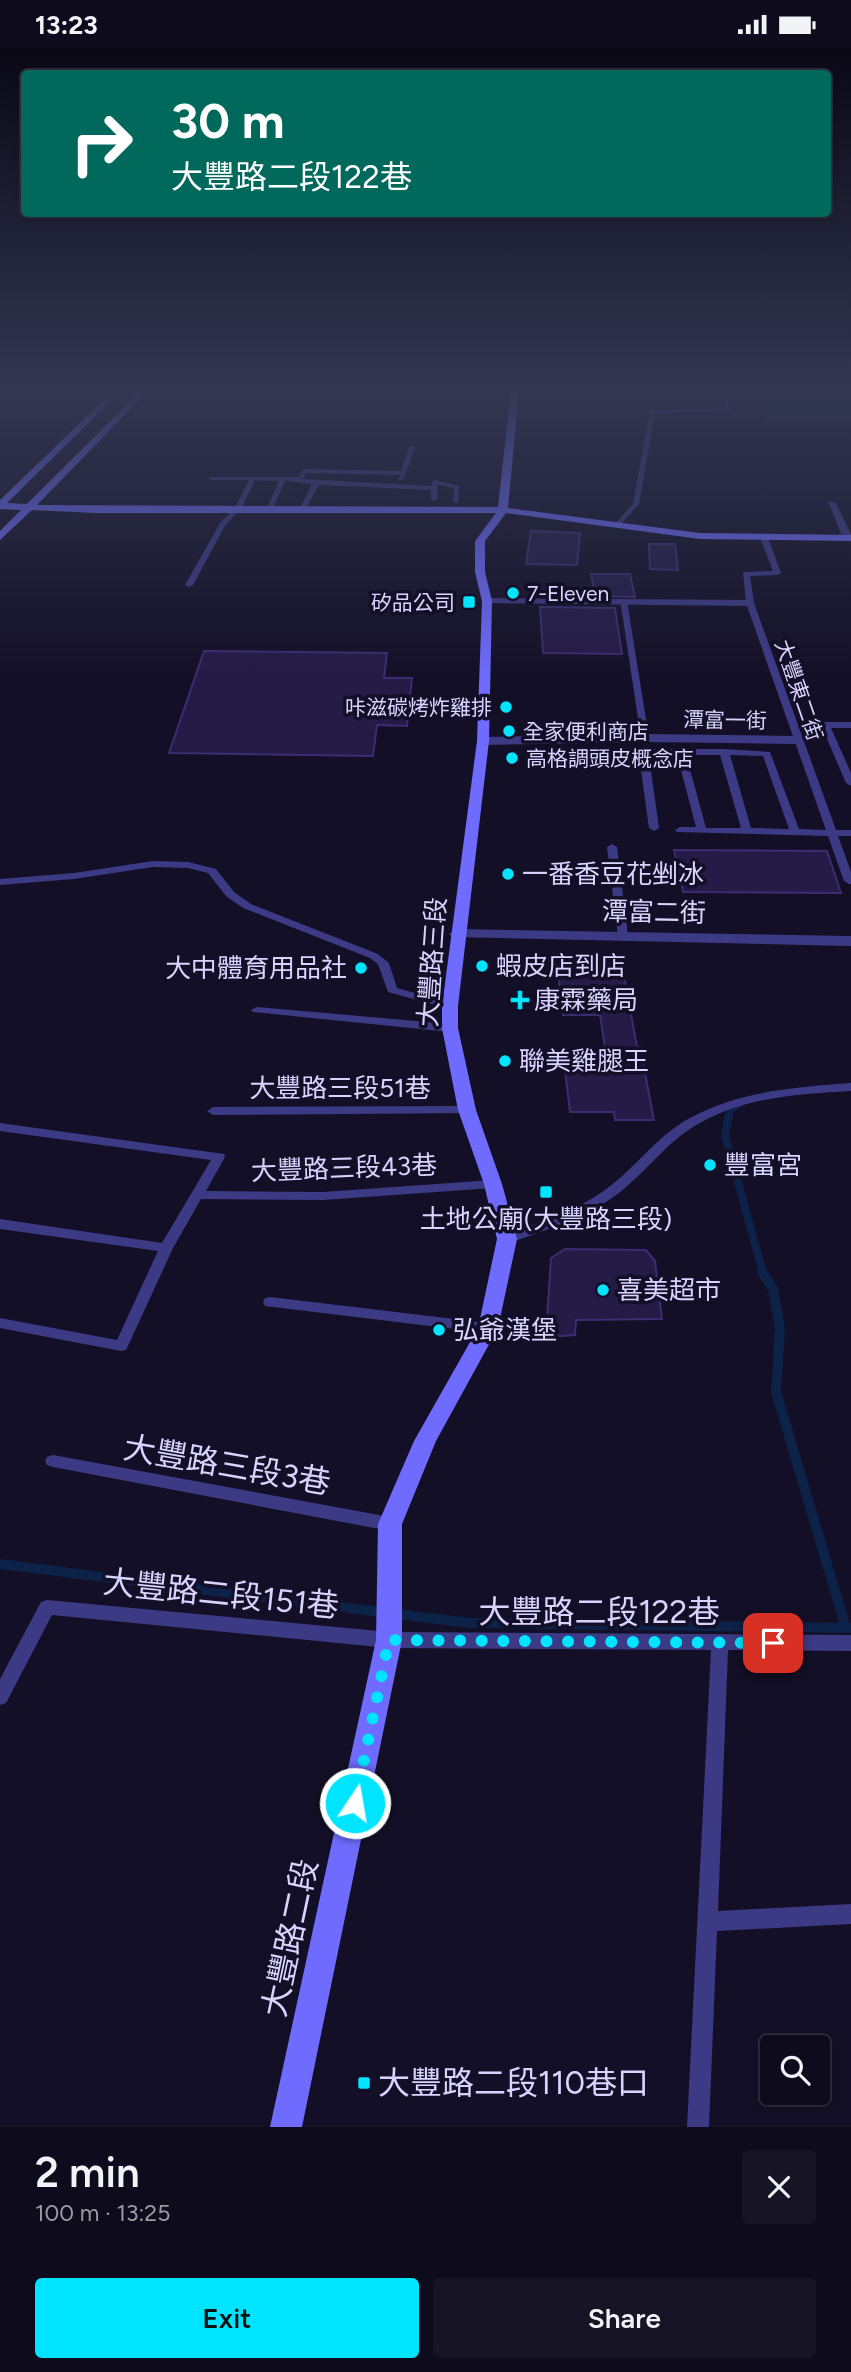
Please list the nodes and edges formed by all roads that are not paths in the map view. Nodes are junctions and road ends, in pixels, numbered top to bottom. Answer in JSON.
{"nodes":[{"id":1,"x":19,"y":487,"type":"edge"},
{"id":2,"x":51,"y":487,"type":"edge"},
{"id":3,"x":249,"y":487,"type":"edge"},
{"id":4,"x":279,"y":487,"type":"edge"},
{"id":5,"x":314,"y":487,"type":"edge"},
{"id":6,"x":400,"y":487,"type":"edge"},
{"id":7,"x":457,"y":487,"type":"edge"},
{"id":8,"x":505,"y":487,"type":"edge"},
{"id":9,"x":639,"y":487,"type":"edge"},
{"id":10,"x":434,"y":488,"type":"joint"},
{"id":11,"x":433,"y":499,"type":"dead end"},
{"id":12,"x":456,"y":502,"type":"dead end"},
{"id":13,"x":831,"y":503,"type":"dead end"},
{"id":14,"x":0,"y":506,"type":"edge"},
{"id":15,"x":31,"y":508,"type":"junction"},
{"id":16,"x":270,"y":508,"type":"junction"},
{"id":17,"x":303,"y":508,"type":"junction"},
{"id":18,"x":238,"y":509,"type":"junction"},
{"id":19,"x":503,"y":510,"type":"junction"},
{"id":20,"x":618,"y":524,"type":"junction"},
{"id":21,"x":0,"y":537,"type":"edge"},
{"id":22,"x":764,"y":538,"type":"junction"},
{"id":23,"x":850,"y":539,"type":"edge"},
{"id":24,"x":189,"y":586,"type":"dead end"},
{"id":25,"x":487,"y":601,"type":"junction"},
{"id":26,"x":624,"y":601,"type":"junction"},
{"id":27,"x":750,"y":603,"type":"junction"},
{"id":28,"x":851,"y":725,"type":"edge"},
{"id":29,"x":645,"y":738,"type":"junction"},
{"id":30,"x":797,"y":740,"type":"junction"},
{"id":31,"x":483,"y":741,"type":"junction"},
{"id":32,"x":681,"y":752,"type":"junction"},
{"id":33,"x":724,"y":753,"type":"junction"},
{"id":34,"x":851,"y":783,"type":"edge"},
{"id":35,"x":654,"y":828,"type":"dead end"},
{"id":36,"x":680,"y":830,"type":"dead end"},
{"id":37,"x":702,"y":830,"type":"junction"},
{"id":38,"x":747,"y":831,"type":"junction"},
{"id":39,"x":795,"y":832,"type":"junction"},
{"id":40,"x":832,"y":833,"type":"junction"},
{"id":41,"x":851,"y":833,"type":"edge"},
{"id":42,"x":612,"y":847,"type":"dead end"},
{"id":43,"x":0,"y":881,"type":"edge"},
{"id":44,"x":849,"y":881,"type":"dead end"},
{"id":45,"x":457,"y":934,"type":"junction"},
{"id":46,"x":623,"y":936,"type":"junction"},
{"id":47,"x":851,"y":941,"type":"edge"},
{"id":48,"x":450,"y":1006,"type":"junction"},
{"id":49,"x":257,"y":1010,"type":"dead end"},
{"id":50,"x":450,"y":1028,"type":"junction"},
{"id":51,"x":851,"y":1087,"type":"edge"},
{"id":52,"x":467,"y":1110,"type":"junction"},
{"id":53,"x":213,"y":1111,"type":"dead end"},
{"id":54,"x":0,"y":1128,"type":"edge"},
{"id":55,"x":492,"y":1184,"type":"junction"},
{"id":56,"x":197,"y":1195,"type":"junction"},
{"id":57,"x":0,"y":1224,"type":"edge"},
{"id":58,"x":507,"y":1239,"type":"junction"},
{"id":59,"x":166,"y":1248,"type":"junction"},
{"id":60,"x":270,"y":1302,"type":"dead end"},
{"id":61,"x":0,"y":1323,"type":"edge"},
{"id":62,"x":488,"y":1328,"type":"junction"},
{"id":63,"x":53,"y":1461,"type":"dead end"},
{"id":64,"x":390,"y":1524,"type":"junction"},
{"id":65,"x":389,"y":1640,"type":"junction"},
{"id":66,"x":720,"y":1643,"type":"junction"},
{"id":67,"x":851,"y":1643,"type":"edge"},
{"id":68,"x":0,"y":1697,"type":"edge"},
{"id":69,"x":851,"y":1914,"type":"edge"},
{"id":70,"x":707,"y":1922,"type":"junction"},
{"id":71,"x":286,"y":2127,"type":"edge"},
{"id":72,"x":698,"y":2127,"type":"edge"}],
"edges":[{"from":1,"to":14,"type":"street"},
{"from":2,"to":15,"type":"street"},
{"from":3,"to":18,"type":"lane"},
{"from":4,"to":16,"type":"lane"},
{"from":5,"to":17,"type":"lane"},
{"from":6,"to":10,"type":"lane"},
{"from":7,"to":12,"type":"lane"},
{"from":8,"to":19,"type":"street"},
{"from":9,"to":20,"type":"lane"},
{"from":10,"to":11,"type":"lane"},
{"from":13,"to":23,"type":"street"},
{"from":14,"to":15,"type":"street"},
{"from":15,"to":18,"type":"street"},
{"from":15,"to":21,"type":"street"},
{"from":16,"to":17,"type":"street"},
{"from":16,"to":18,"type":"street"},
{"from":17,"to":19,"type":"street"},
{"from":18,"to":24,"type":"lane"},
{"from":19,"to":20,"type":"street"},
{"from":19,"to":25,"type":"street","name":"大豐路三段"},
{"from":20,"to":22,"type":"street"},
{"from":22,"to":23,"type":"street"},
{"from":22,"to":27,"type":"lane","name":"大豐東二街"},
{"from":25,"to":26,"type":"street"},
{"from":25,"to":31,"type":"street","name":"大豐路三段"},
{"from":26,"to":27,"type":"street"},
{"from":26,"to":29,"type":"lane"},
{"from":27,"to":30,"type":"lane","name":"大豐東二街"},
{"from":28,"to":34,"type":"lane"},
{"from":29,"to":30,"type":"street","name":"潭富一街"},
{"from":29,"to":31,"type":"street","name":"潭富一街"},
{"from":30,"to":40,"type":"lane","name":"大豐東二街"},
{"from":31,"to":45,"type":"street","name":"大豐路三段"},
{"from":32,"to":33,"type":"lane"},
{"from":32,"to":35,"type":"lane"},
{"from":32,"to":37,"type":"lane"},
{"from":33,"to":38,"type":"lane"},
{"from":33,"to":39,"type":"lane"},
{"from":36,"to":37,"type":"lane"},
{"from":37,"to":38,"type":"lane"},
{"from":38,"to":39,"type":"lane"},
{"from":39,"to":40,"type":"lane"},
{"from":40,"to":41,"type":"lane"},
{"from":40,"to":44,"type":"lane","name":"大豐東二街"},
{"from":42,"to":46,"type":"lane"},
{"from":43,"to":48,"type":"lane"},
{"from":45,"to":46,"type":"street","name":"潭富二街"},
{"from":45,"to":48,"type":"street","name":"大豐路三段"},
{"from":46,"to":47,"type":"street","name":"潭富二街"},
{"from":48,"to":50,"type":"street","name":"大豐路三段"},
{"from":49,"to":50,"type":"lane"},
{"from":50,"to":52,"type":"street","name":"大豐路三段"},
{"from":51,"to":58,"type":"lane"},
{"from":52,"to":53,"type":"lane","name":"大豐路三段51巷"},
{"from":52,"to":55,"type":"street","name":"大豐路三段"},
{"from":54,"to":56,"type":"lane"},
{"from":55,"to":56,"type":"lane","name":"大豐路三段43巷"},
{"from":55,"to":58,"type":"street","name":"大豐路三段"},
{"from":56,"to":59,"type":"lane"},
{"from":57,"to":59,"type":"lane"},
{"from":58,"to":62,"type":"street","name":"大豐路三段"},
{"from":59,"to":61,"type":"lane"},
{"from":60,"to":62,"type":"lane"},
{"from":62,"to":64,"type":"street","name":"大豐路三段"},
{"from":63,"to":64,"type":"lane","name":"大豐路三段3巷"},
{"from":64,"to":65,"type":"street","name":"大豐路三段"},
{"from":65,"to":66,"type":"lane","name":"大豐路二段122巷"},
{"from":65,"to":68,"type":"lane","name":"大豐路二段151巷"},
{"from":65,"to":71,"type":"street","name":"大豐路二段"},
{"from":66,"to":67,"type":"lane","name":"大豐路二段122巷"},
{"from":66,"to":70,"type":"lane"},
{"from":69,"to":70,"type":"lane"},
{"from":70,"to":72,"type":"lane"}]}
